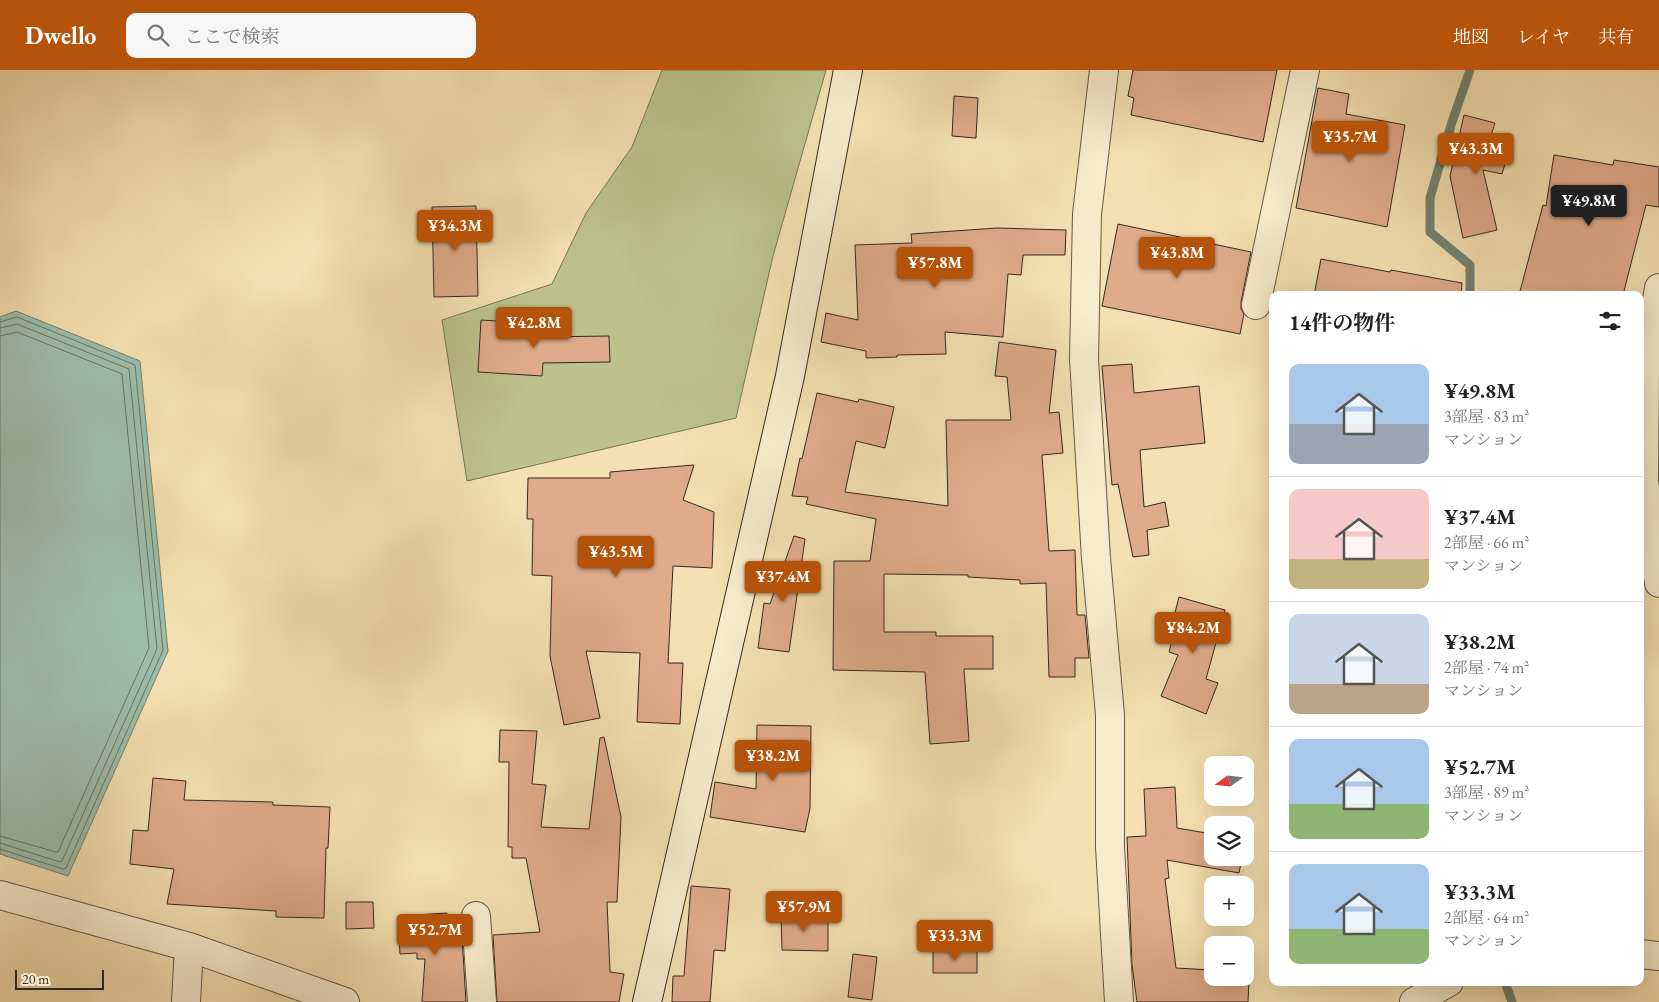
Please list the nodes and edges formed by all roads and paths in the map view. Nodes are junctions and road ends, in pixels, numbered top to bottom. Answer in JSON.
{"nodes":[{"id":1,"x":848,"y":70,"type":"edge"},
{"id":2,"x":1104,"y":70,"type":"edge"},
{"id":3,"x":1305,"y":70,"type":"edge"},
{"id":4,"x":1659,"y":288,"type":"edge"},
{"id":5,"x":1256,"y":305,"type":"dead end"},
{"id":6,"x":1659,"y":583,"type":"edge"},
{"id":7,"x":0,"y":895,"type":"edge"},
{"id":8,"x":476,"y":916,"type":"dead end"},
{"id":9,"x":189,"y":947,"type":"junction"},
{"id":10,"x":1644,"y":954,"type":"edge"},
{"id":11,"x":1659,"y":956,"type":"edge"},
{"id":12,"x":1442,"y":986,"type":"edge"},
{"id":13,"x":186,"y":1002,"type":"edge"},
{"id":14,"x":345,"y":1002,"type":"edge"},
{"id":15,"x":482,"y":1002,"type":"edge"},
{"id":16,"x":647,"y":1002,"type":"edge"},
{"id":17,"x":1119,"y":1002,"type":"edge"},
{"id":18,"x":1414,"y":1002,"type":"edge"}],
"edges":[{"from":1,"to":16,"type":"street"},
{"from":2,"to":17,"type":"street"},
{"from":3,"to":5,"type":"street"},
{"from":4,"to":6,"type":"street"},
{"from":7,"to":9,"type":"street"},
{"from":8,"to":15,"type":"street"},
{"from":9,"to":13,"type":"street"},
{"from":9,"to":14,"type":"street"},
{"from":10,"to":11,"type":"street"},
{"from":12,"to":18,"type":"street"}]}
